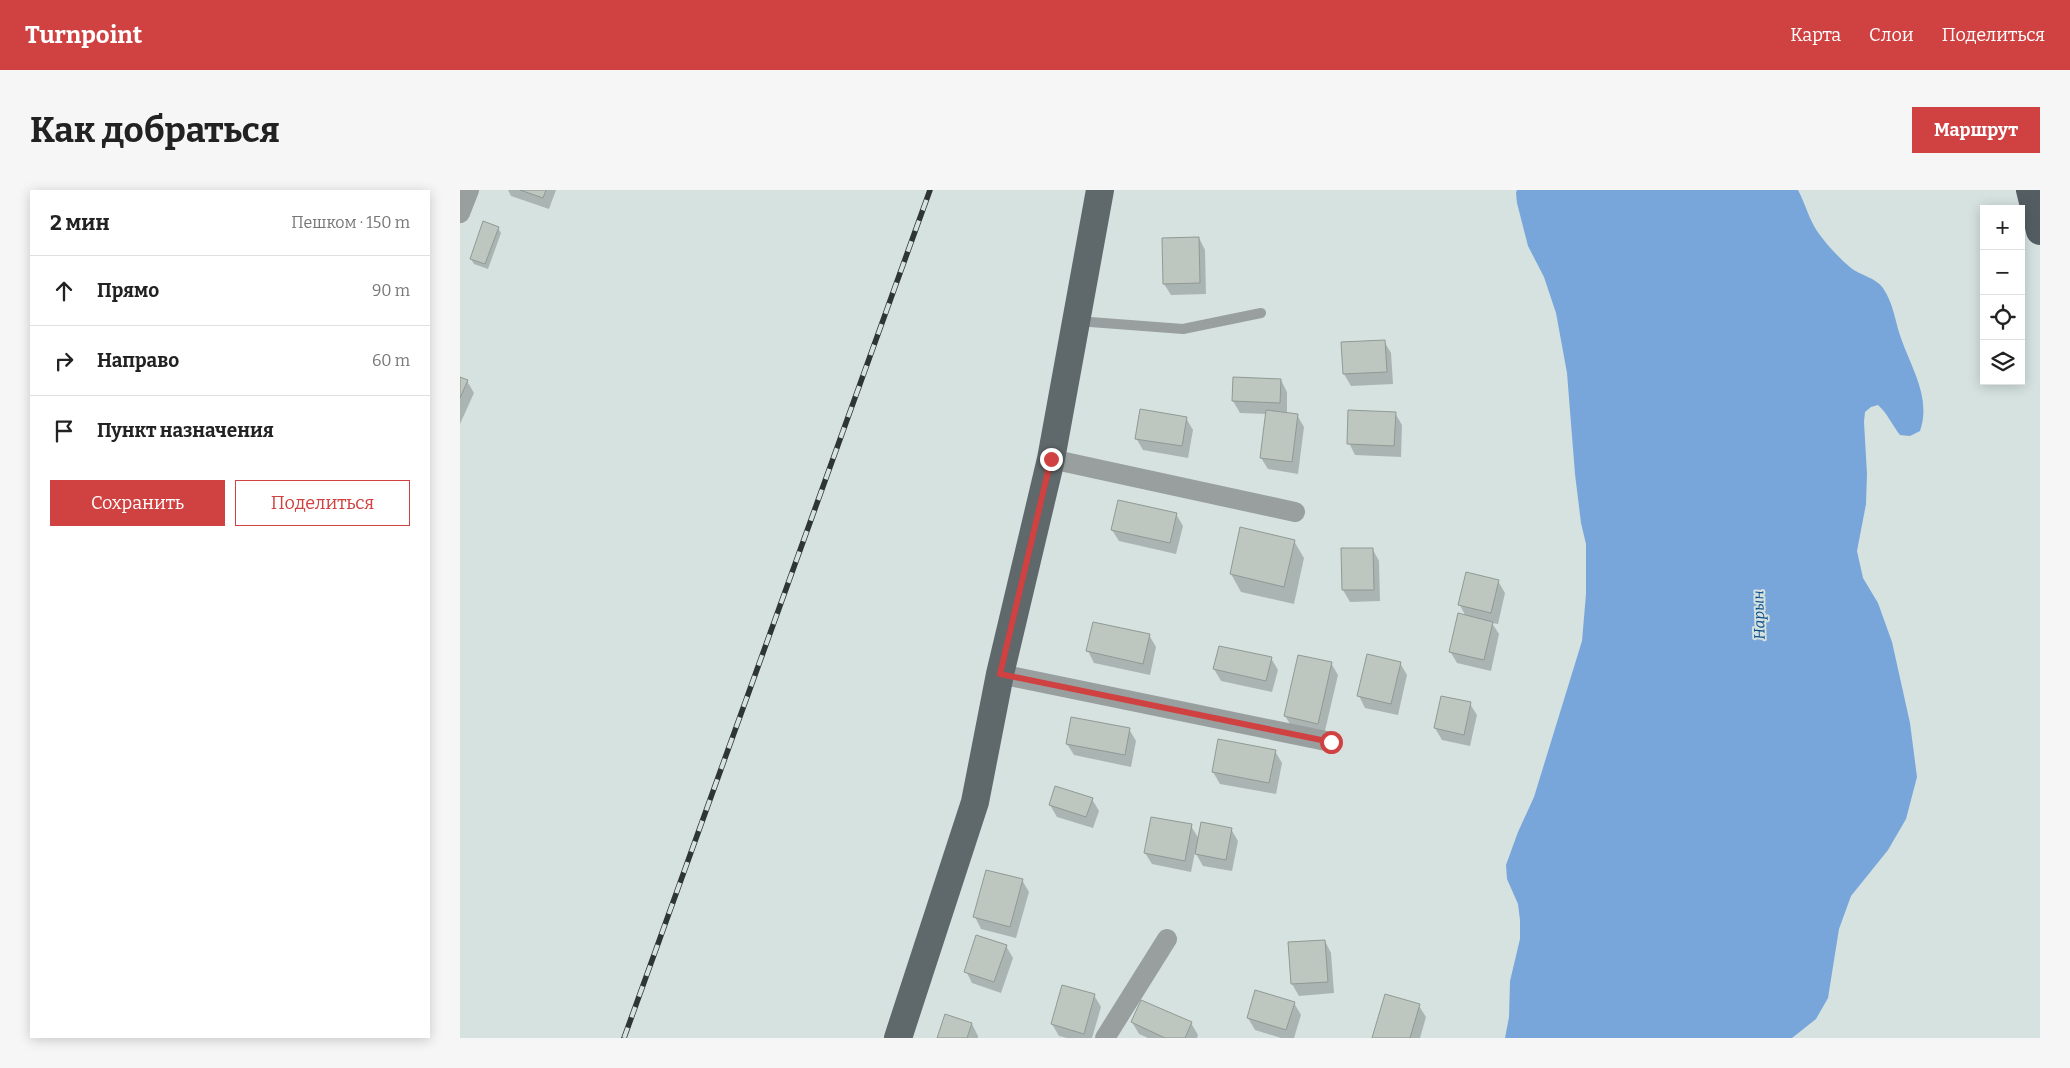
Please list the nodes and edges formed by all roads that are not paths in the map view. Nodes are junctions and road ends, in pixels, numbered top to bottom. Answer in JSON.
{"nodes":[{"id":1,"x":469,"y":190,"type":"edge"},
{"id":2,"x":1100,"y":190,"type":"edge"},
{"id":3,"x":2030,"y":190,"type":"edge"},
{"id":4,"x":460,"y":213,"type":"edge"},
{"id":5,"x":2040,"y":231,"type":"edge"},
{"id":6,"x":1261,"y":313,"type":"dead end"},
{"id":7,"x":1076,"y":321,"type":"junction"},
{"id":8,"x":1051,"y":459,"type":"junction"},
{"id":9,"x":1295,"y":512,"type":"dead end"},
{"id":10,"x":1000,"y":674,"type":"junction"},
{"id":11,"x":1331,"y":742,"type":"dead end"},
{"id":12,"x":1167,"y":939,"type":"dead end"},
{"id":13,"x":898,"y":1038,"type":"edge"},
{"id":14,"x":1105,"y":1038,"type":"edge"}],
"edges":[{"from":1,"to":4,"type":"street"},
{"from":2,"to":7,"type":"main road"},
{"from":3,"to":5,"type":"highway"},
{"from":6,"to":7,"type":"lane"},
{"from":7,"to":8,"type":"main road"},
{"from":8,"to":9,"type":"street"},
{"from":8,"to":10,"type":"main road"},
{"from":10,"to":11,"type":"street"},
{"from":10,"to":13,"type":"main road"},
{"from":12,"to":14,"type":"street"}]}
